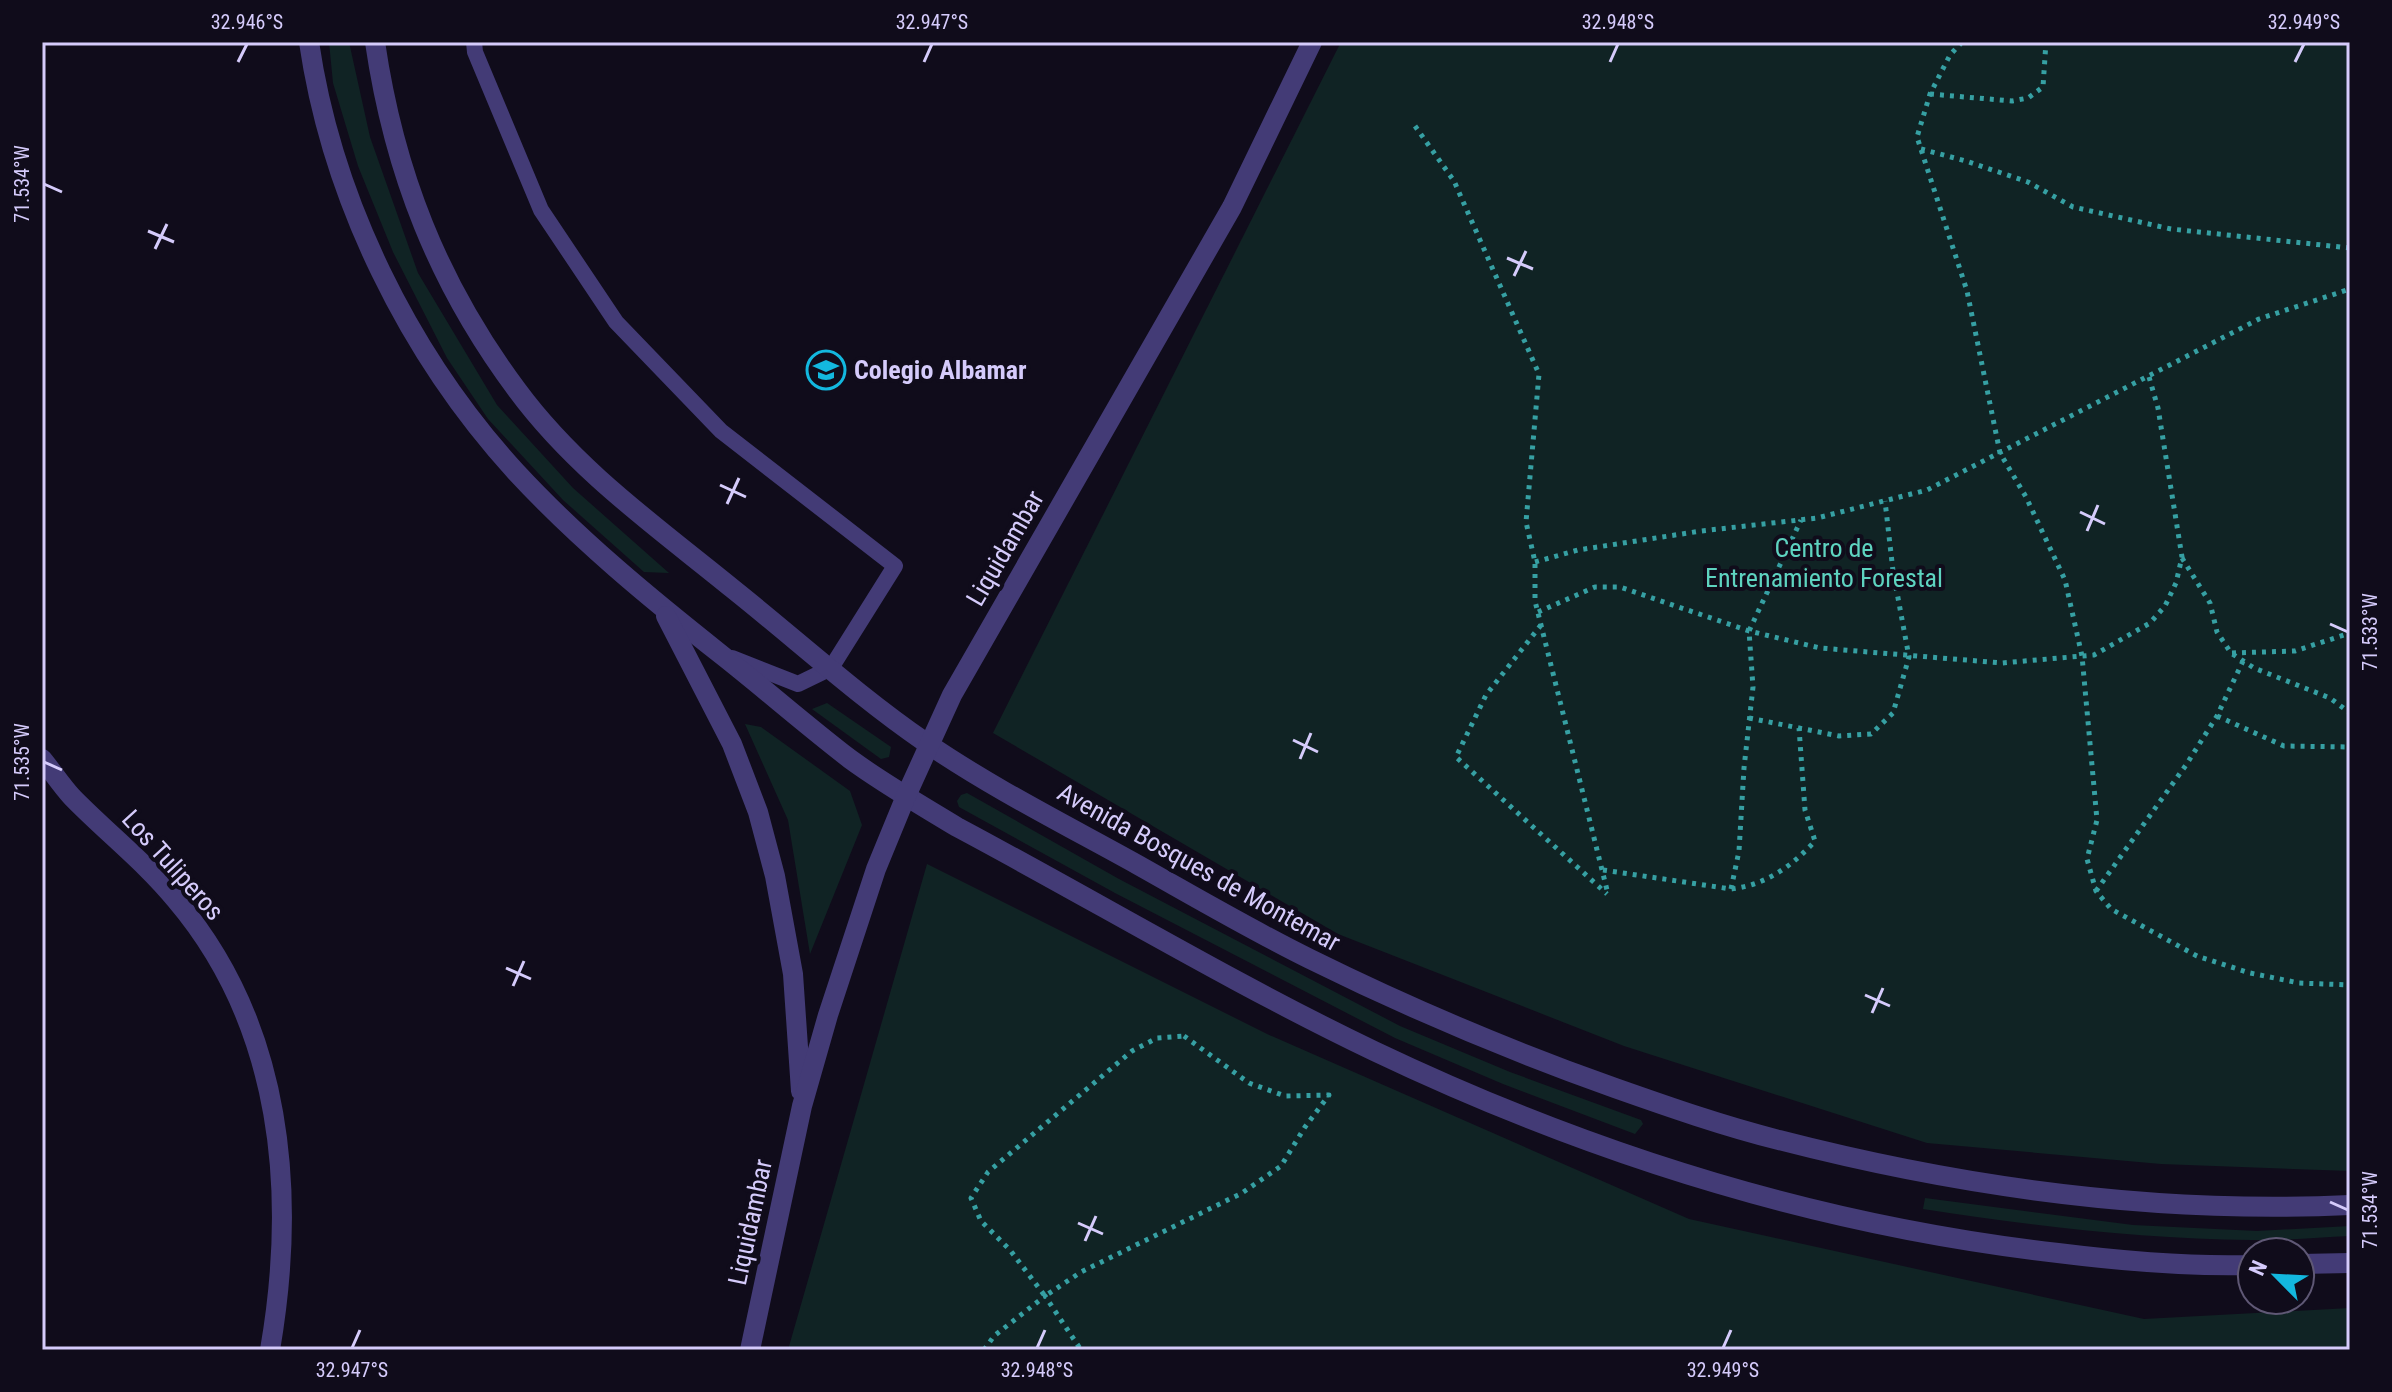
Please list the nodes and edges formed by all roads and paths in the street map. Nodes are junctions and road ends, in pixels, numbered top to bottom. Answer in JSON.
{"nodes":[{"id":1,"x":309,"y":42,"type":"edge"},
{"id":2,"x":375,"y":42,"type":"edge"},
{"id":3,"x":474,"y":42,"type":"edge"},
{"id":4,"x":1312,"y":42,"type":"edge"},
{"id":5,"x":1962,"y":42,"type":"edge"},
{"id":6,"x":2046,"y":42,"type":"edge"},
{"id":7,"x":1930,"y":94,"type":"junction"},
{"id":8,"x":1415,"y":126,"type":"dead end"},
{"id":9,"x":1921,"y":149,"type":"junction"},
{"id":10,"x":2350,"y":248,"type":"edge"},
{"id":11,"x":2350,"y":289,"type":"edge"},
{"id":12,"x":2149,"y":377,"type":"junction"},
{"id":13,"x":2000,"y":453,"type":"junction"},
{"id":14,"x":1885,"y":501,"type":"junction"},
{"id":15,"x":1801,"y":520,"type":"junction"},
{"id":16,"x":2182,"y":557,"type":"junction"},
{"id":17,"x":1535,"y":562,"type":"junction"},
{"id":18,"x":663,"y":609,"type":"junction"},
{"id":19,"x":1538,"y":612,"type":"junction"},
{"id":20,"x":1542,"y":625,"type":"junction"},
{"id":21,"x":1749,"y":631,"type":"junction"},
{"id":22,"x":2350,"y":633,"type":"edge"},
{"id":23,"x":719,"y":653,"type":"junction"},
{"id":24,"x":2231,"y":653,"type":"junction"},
{"id":25,"x":2082,"y":656,"type":"junction"},
{"id":26,"x":1909,"y":657,"type":"junction"},
{"id":27,"x":2243,"y":661,"type":"junction"},
{"id":28,"x":831,"y":668,"type":"junction"},
{"id":29,"x":2350,"y":713,"type":"edge"},
{"id":30,"x":2217,"y":716,"type":"junction"},
{"id":31,"x":1749,"y":718,"type":"junction"},
{"id":32,"x":1799,"y":728,"type":"junction"},
{"id":33,"x":928,"y":744,"type":"junction"},
{"id":34,"x":2350,"y":747,"type":"edge"},
{"id":35,"x":42,"y":759,"type":"edge"},
{"id":36,"x":906,"y":796,"type":"junction"},
{"id":37,"x":1603,"y":870,"type":"junction"},
{"id":38,"x":1731,"y":889,"type":"junction"},
{"id":39,"x":2096,"y":891,"type":"junction"},
{"id":40,"x":2350,"y":985,"type":"edge"},
{"id":41,"x":802,"y":1106,"type":"junction"},
{"id":42,"x":2350,"y":1205,"type":"edge"},
{"id":43,"x":2350,"y":1263,"type":"edge"},
{"id":44,"x":2316,"y":1264,"type":"edge"},
{"id":45,"x":2236,"y":1265,"type":"edge"},
{"id":46,"x":1045,"y":1296,"type":"junction"},
{"id":47,"x":270,"y":1350,"type":"edge"},
{"id":48,"x":750,"y":1350,"type":"edge"},
{"id":49,"x":984,"y":1350,"type":"edge"},
{"id":50,"x":1081,"y":1350,"type":"edge"}],
"edges":[{"from":1,"to":18,"type":"street"},
{"from":2,"to":28,"type":"street","name":"Avenida Bosques de Montemar"},
{"from":3,"to":28,"type":"lane"},
{"from":4,"to":33,"type":"street","name":"Liquidambar"},
{"from":5,"to":7,"type":"path"},
{"from":6,"to":7,"type":"path"},
{"from":7,"to":9,"type":"path"},
{"from":8,"to":17,"type":"path"},
{"from":9,"to":10,"type":"path"},
{"from":9,"to":13,"type":"path"},
{"from":11,"to":12,"type":"path"},
{"from":12,"to":13,"type":"path"},
{"from":12,"to":16,"type":"path"},
{"from":13,"to":14,"type":"path"},
{"from":13,"to":25,"type":"path"},
{"from":14,"to":15,"type":"path"},
{"from":14,"to":26,"type":"path"},
{"from":15,"to":17,"type":"path"},
{"from":15,"to":21,"type":"path"},
{"from":16,"to":24,"type":"path"},
{"from":16,"to":25,"type":"path"},
{"from":17,"to":19,"type":"path"},
{"from":18,"to":23,"type":"street"},
{"from":18,"to":41,"type":"street","name":"Liquidambar"},
{"from":19,"to":20,"type":"path"},
{"from":19,"to":21,"type":"path"},
{"from":20,"to":37,"type":"path"},
{"from":20,"to":37,"type":"path"},
{"from":21,"to":26,"type":"path"},
{"from":21,"to":31,"type":"path"},
{"from":22,"to":24,"type":"path"},
{"from":23,"to":28,"type":"lane"},
{"from":23,"to":36,"type":"street"},
{"from":24,"to":27,"type":"path"},
{"from":25,"to":26,"type":"path"},
{"from":25,"to":39,"type":"path"},
{"from":26,"to":32,"type":"path"},
{"from":27,"to":29,"type":"path"},
{"from":27,"to":30,"type":"path"},
{"from":28,"to":33,"type":"street","name":"Avenida Bosques de Montemar"},
{"from":30,"to":34,"type":"path"},
{"from":30,"to":39,"type":"path"},
{"from":31,"to":32,"type":"path"},
{"from":31,"to":38,"type":"path"},
{"from":32,"to":38,"type":"path"},
{"from":33,"to":36,"type":"street","name":"Liquidambar"},
{"from":33,"to":42,"type":"street","name":"Avenida Bosques de Montemar"},
{"from":35,"to":47,"type":"street","name":"Los Tuliperos"},
{"from":36,"to":41,"type":"street","name":"Liquidambar"},
{"from":36,"to":45,"type":"street"},
{"from":37,"to":38,"type":"path"},
{"from":39,"to":40,"type":"path"},
{"from":41,"to":48,"type":"street","name":"Liquidambar"},
{"from":43,"to":44,"type":"street"},
{"from":46,"to":46,"type":"path"},
{"from":46,"to":49,"type":"path"},
{"from":46,"to":50,"type":"path"}]}
